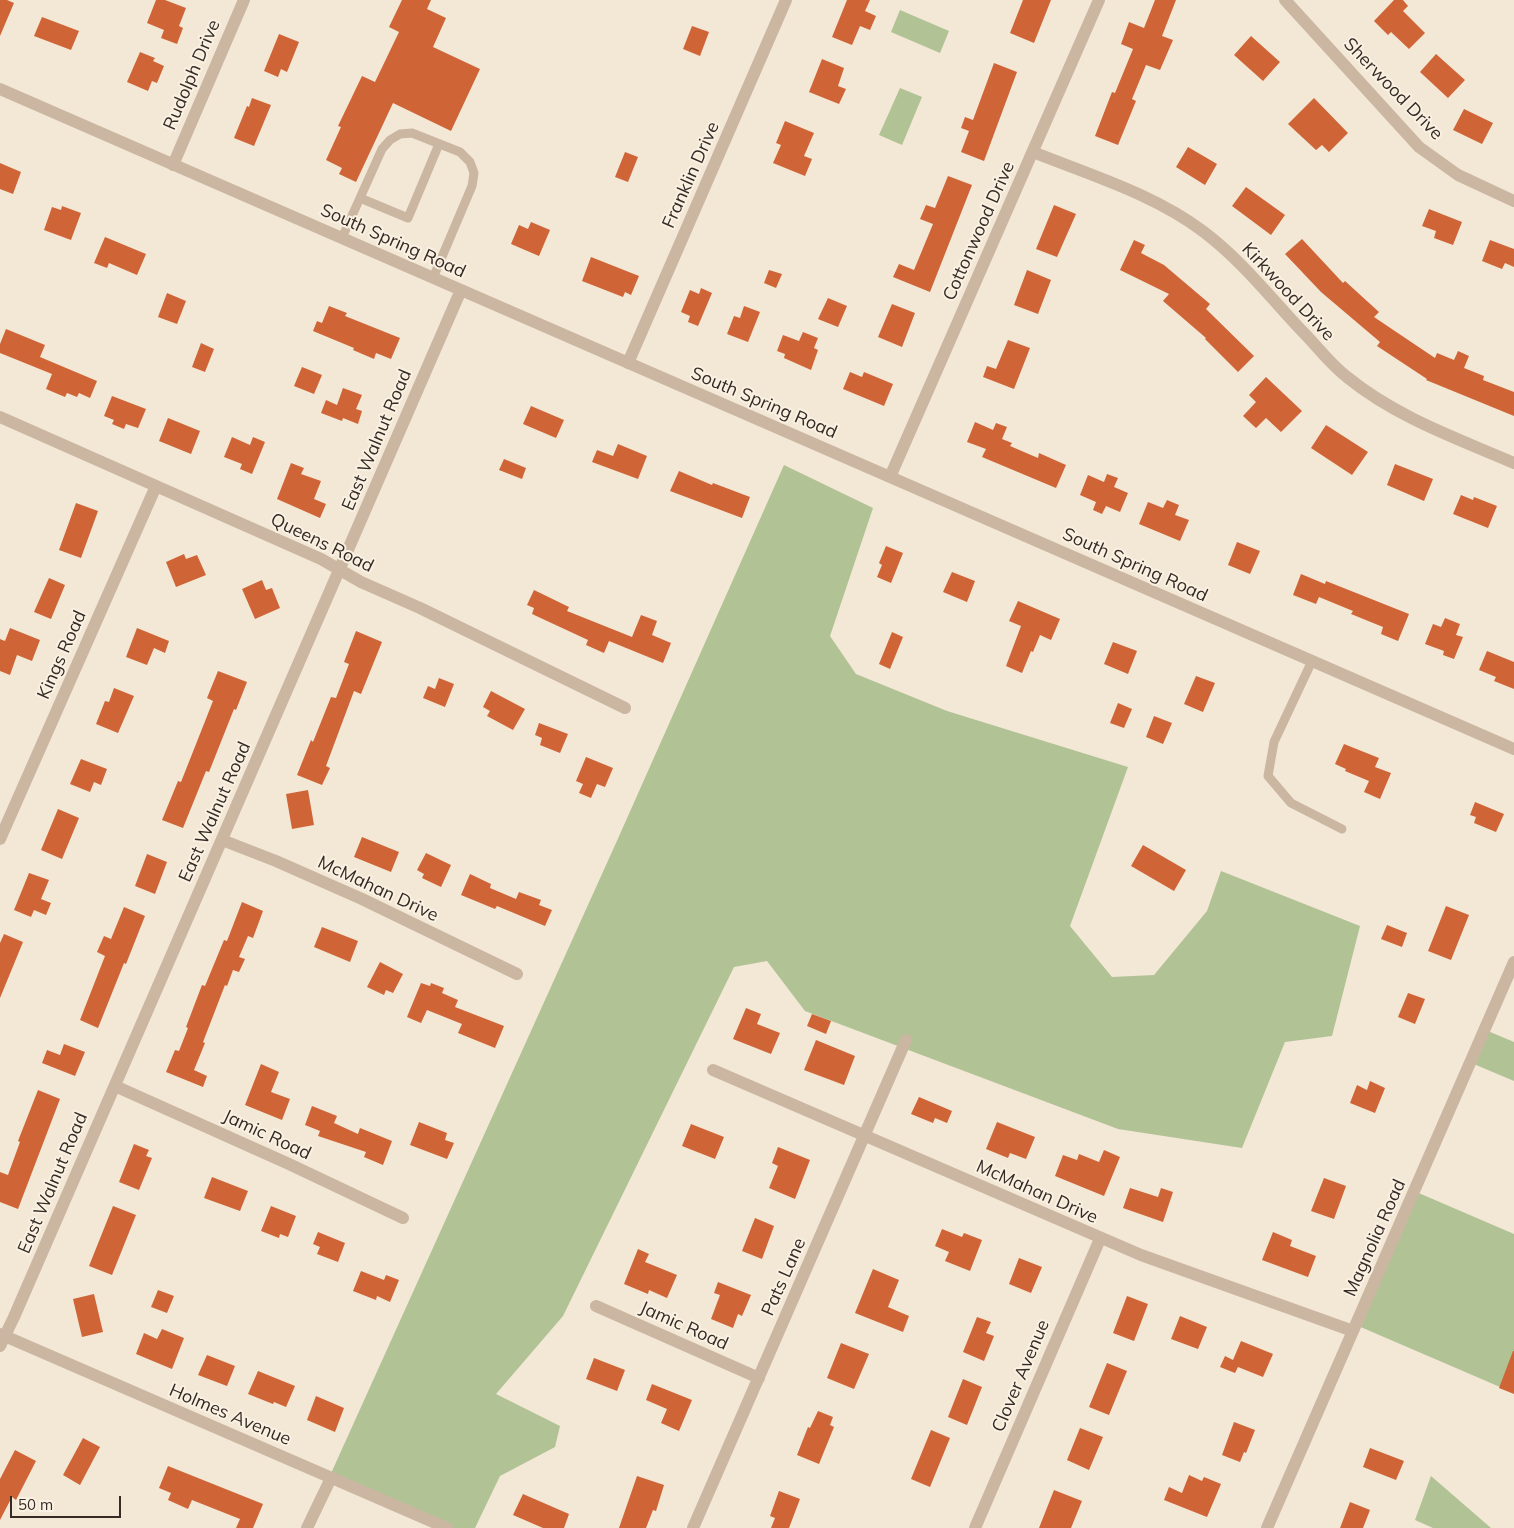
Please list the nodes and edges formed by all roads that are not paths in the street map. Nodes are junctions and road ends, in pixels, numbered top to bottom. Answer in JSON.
{"nodes":[{"id":1,"x":244,"y":0,"type":"edge"},
{"id":2,"x":786,"y":0,"type":"edge"},
{"id":3,"x":1099,"y":0,"type":"edge"},
{"id":4,"x":1285,"y":0,"type":"edge"},
{"id":5,"x":0,"y":89,"type":"edge"},
{"id":6,"x":439,"y":144,"type":"junction"},
{"id":7,"x":1033,"y":152,"type":"junction"},
{"id":8,"x":173,"y":165,"type":"junction"},
{"id":9,"x":360,"y":198,"type":"junction"},
{"id":10,"x":1514,"y":201,"type":"edge"},
{"id":11,"x":342,"y":238,"type":"junction"},
{"id":12,"x":433,"y":278,"type":"junction"},
{"id":13,"x":461,"y":290,"type":"junction"},
{"id":14,"x":628,"y":363,"type":"junction"},
{"id":15,"x":0,"y":417,"type":"edge"},
{"id":16,"x":1514,"y":463,"type":"edge"},
{"id":17,"x":890,"y":477,"type":"junction"},
{"id":18,"x":156,"y":486,"type":"junction"},
{"id":19,"x":340,"y":570,"type":"junction"},
{"id":20,"x":1312,"y":661,"type":"junction"},
{"id":21,"x":625,"y":708,"type":"dead end"},
{"id":22,"x":1514,"y":750,"type":"edge"},
{"id":23,"x":1342,"y":829,"type":"dead end"},
{"id":24,"x":0,"y":839,"type":"edge"},
{"id":25,"x":222,"y":840,"type":"junction"},
{"id":26,"x":1514,"y":962,"type":"edge"},
{"id":27,"x":517,"y":974,"type":"dead end"},
{"id":28,"x":906,"y":1040,"type":"dead end"},
{"id":29,"x":713,"y":1070,"type":"dead end"},
{"id":30,"x":114,"y":1086,"type":"junction"},
{"id":31,"x":864,"y":1136,"type":"junction"},
{"id":32,"x":403,"y":1218,"type":"dead end"},
{"id":33,"x":1100,"y":1238,"type":"junction"},
{"id":34,"x":596,"y":1306,"type":"dead end"},
{"id":35,"x":1354,"y":1330,"type":"junction"},
{"id":36,"x":2,"y":1339,"type":"edge"},
{"id":37,"x":758,"y":1378,"type":"junction"},
{"id":38,"x":331,"y":1478,"type":"junction"},
{"id":39,"x":307,"y":1528,"type":"edge"},
{"id":40,"x":447,"y":1528,"type":"edge"},
{"id":41,"x":693,"y":1528,"type":"edge"},
{"id":42,"x":975,"y":1528,"type":"edge"},
{"id":43,"x":1267,"y":1528,"type":"edge"}],
"edges":[{"from":1,"to":8,"type":"street","name":"Rudolph Drive"},
{"from":2,"to":14,"type":"street","name":"Franklin Drive"},
{"from":3,"to":7,"type":"street","name":"Cottonwood Drive"},
{"from":4,"to":10,"type":"street","name":"Sherwood Drive"},
{"from":5,"to":8,"type":"street","name":"South Spring Road"},
{"from":6,"to":9,"type":"lane"},
{"from":6,"to":9,"type":"lane"},
{"from":6,"to":12,"type":"lane"},
{"from":7,"to":16,"type":"street","name":"Kirkwood Drive"},
{"from":7,"to":17,"type":"street","name":"Cottonwood Drive"},
{"from":8,"to":11,"type":"street","name":"South Spring Road"},
{"from":9,"to":11,"type":"lane"},
{"from":11,"to":12,"type":"street","name":"South Spring Road"},
{"from":12,"to":13,"type":"street","name":"South Spring Road"},
{"from":13,"to":14,"type":"street","name":"South Spring Road"},
{"from":13,"to":19,"type":"street","name":"East Walnut Road"},
{"from":14,"to":17,"type":"street","name":"South Spring Road"},
{"from":15,"to":18,"type":"street","name":"Queens Road"},
{"from":17,"to":20,"type":"street","name":"South Spring Road"},
{"from":18,"to":19,"type":"street","name":"Queens Road"},
{"from":18,"to":24,"type":"street","name":"Kings Road"},
{"from":19,"to":21,"type":"street","name":"Queens Road"},
{"from":19,"to":25,"type":"street","name":"East Walnut Road"},
{"from":20,"to":22,"type":"street","name":"South Spring Road"},
{"from":20,"to":23,"type":"lane"},
{"from":25,"to":27,"type":"street","name":"McMahan Drive"},
{"from":25,"to":30,"type":"street","name":"East Walnut Road"},
{"from":26,"to":35,"type":"street","name":"Magnolia Road"},
{"from":28,"to":31,"type":"street","name":"Pats Lane"},
{"from":29,"to":31,"type":"street","name":"McMahan Drive"},
{"from":30,"to":32,"type":"street","name":"Jamic Road"},
{"from":30,"to":36,"type":"street","name":"East Walnut Road"},
{"from":31,"to":33,"type":"street","name":"McMahan Drive"},
{"from":31,"to":37,"type":"street","name":"Pats Lane"},
{"from":33,"to":35,"type":"street","name":"McMahan Drive"},
{"from":33,"to":42,"type":"street","name":"Clover Avenue"},
{"from":34,"to":37,"type":"street","name":"Jamic Road"},
{"from":35,"to":43,"type":"street","name":"Magnolia Road"},
{"from":36,"to":38,"type":"street","name":"Holmes Avenue"},
{"from":37,"to":41,"type":"street","name":"Pats Lane"},
{"from":38,"to":39,"type":"street"},
{"from":38,"to":40,"type":"street","name":"Holmes Avenue"}]}
